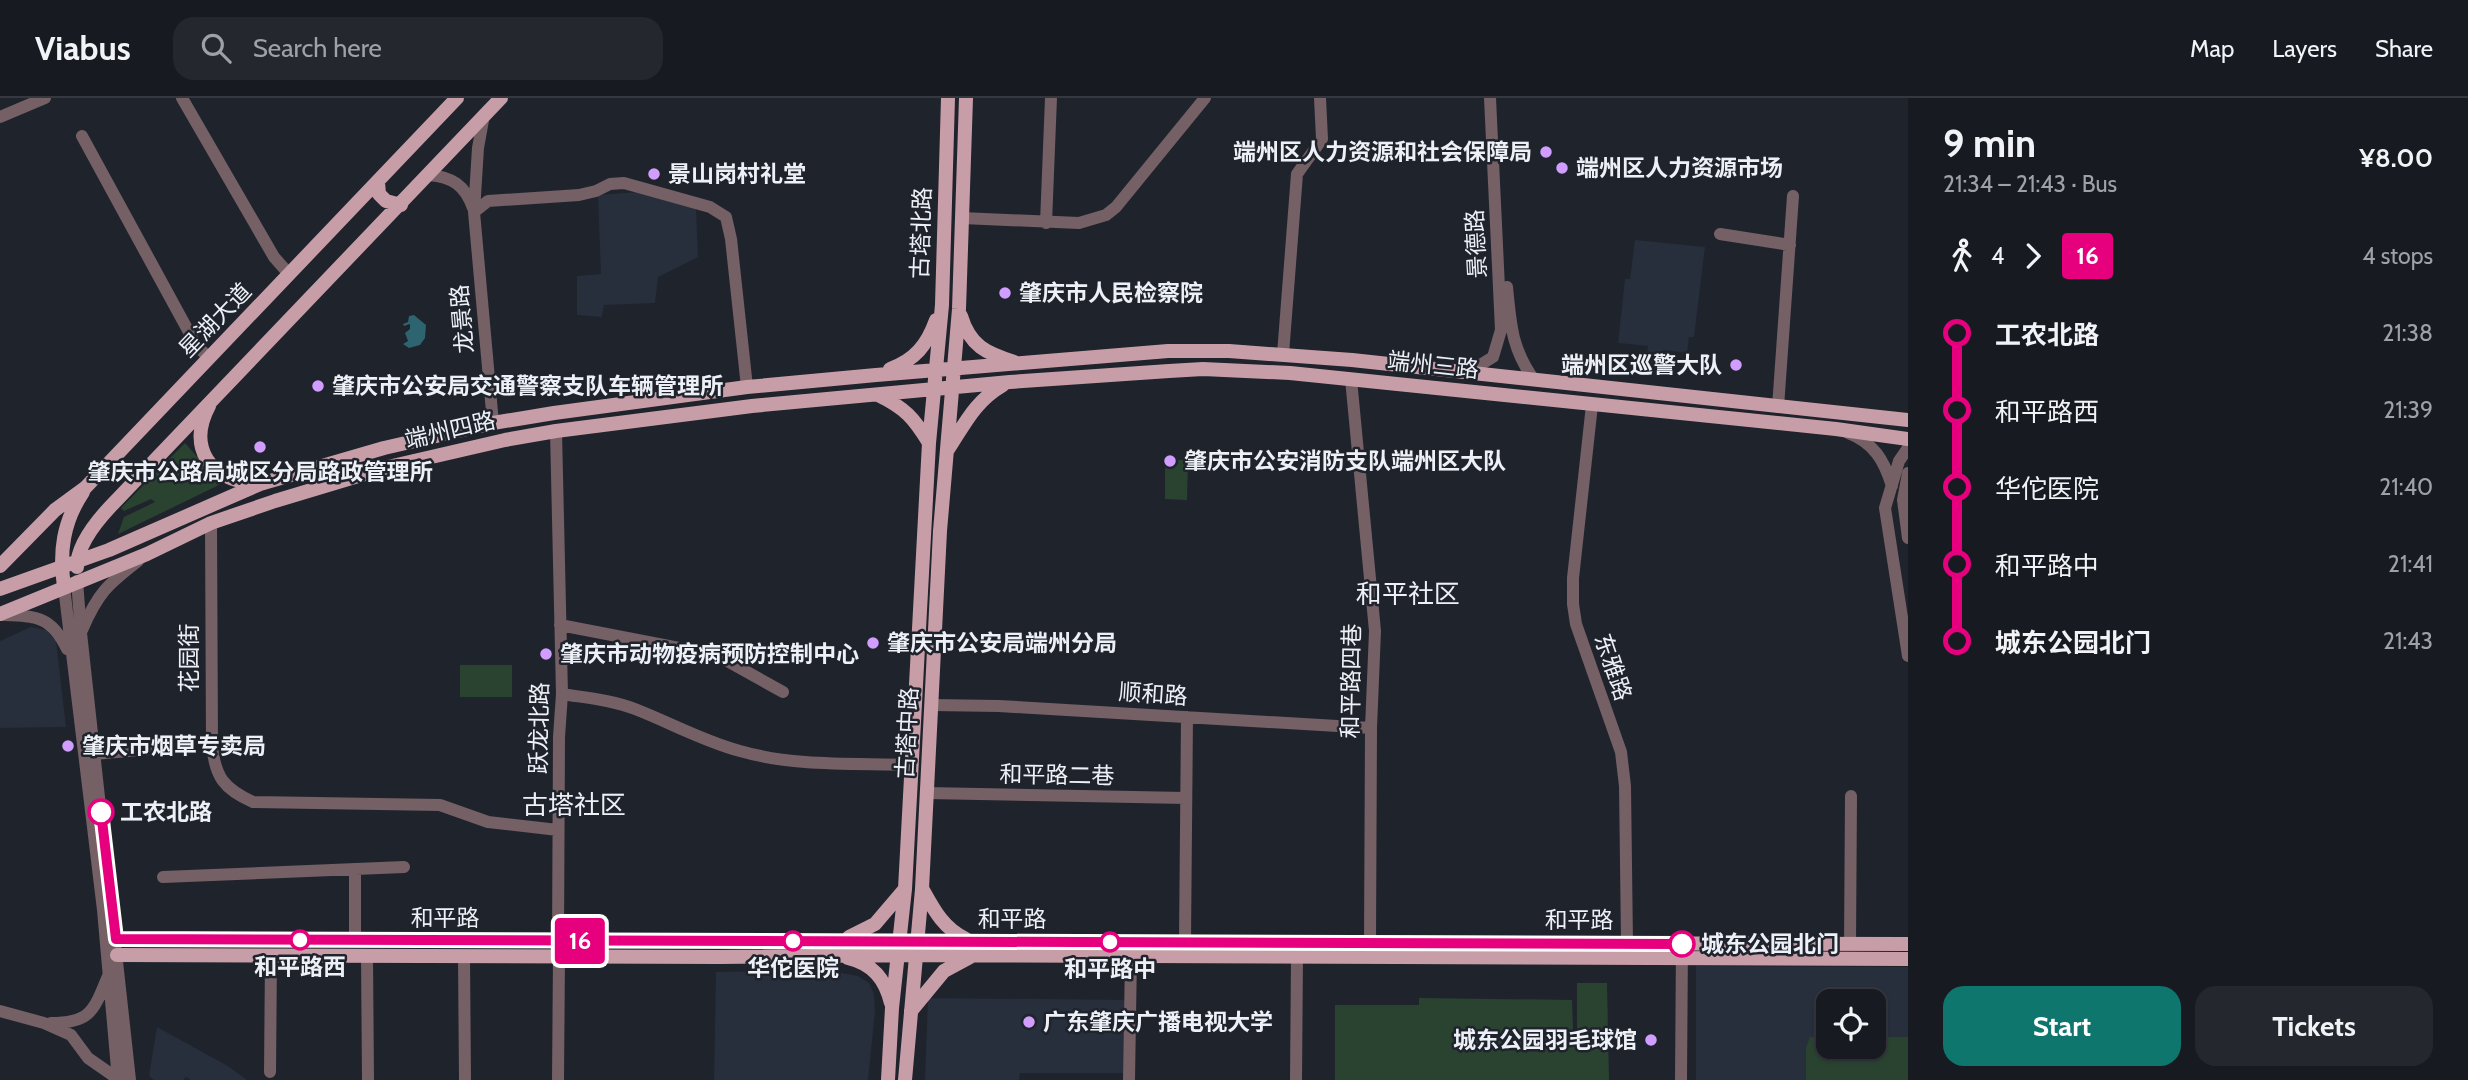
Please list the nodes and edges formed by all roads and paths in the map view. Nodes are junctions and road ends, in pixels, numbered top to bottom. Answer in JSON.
{"nodes":[{"id":1,"x":45,"y":98,"type":"edge"},
{"id":2,"x":182,"y":98,"type":"edge"},
{"id":3,"x":457,"y":98,"type":"edge"},
{"id":4,"x":501,"y":98,"type":"edge"},
{"id":5,"x":948,"y":98,"type":"edge"},
{"id":6,"x":966,"y":98,"type":"edge"},
{"id":7,"x":1051,"y":98,"type":"edge"},
{"id":8,"x":1205,"y":98,"type":"edge"},
{"id":9,"x":1320,"y":98,"type":"edge"},
{"id":10,"x":1490,"y":98,"type":"edge"},
{"id":11,"x":1496,"y":98,"type":"edge"},
{"id":12,"x":484,"y":115,"type":"junction"},
{"id":13,"x":0,"y":117,"type":"edge"},
{"id":14,"x":82,"y":136,"type":"dead end"},
{"id":15,"x":429,"y":175,"type":"junction"},
{"id":16,"x":378,"y":182,"type":"junction"},
{"id":17,"x":1793,"y":196,"type":"dead end"},
{"id":18,"x":401,"y":205,"type":"junction"},
{"id":19,"x":474,"y":212,"type":"junction"},
{"id":20,"x":962,"y":218,"type":"junction"},
{"id":21,"x":1046,"y":223,"type":"junction"},
{"id":22,"x":1720,"y":234,"type":"dead end"},
{"id":23,"x":1790,"y":245,"type":"junction"},
{"id":24,"x":289,"y":274,"type":"junction"},
{"id":25,"x":942,"y":305,"type":"junction"},
{"id":26,"x":959,"y":309,"type":"junction"},
{"id":27,"x":1283,"y":354,"type":"junction"},
{"id":28,"x":209,"y":358,"type":"junction"},
{"id":29,"x":1019,"y":363,"type":"junction"},
{"id":30,"x":954,"y":369,"type":"junction"},
{"id":31,"x":936,"y":370,"type":"junction"},
{"id":32,"x":1467,"y":373,"type":"junction"},
{"id":33,"x":876,"y":375,"type":"junction"},
{"id":34,"x":1351,"y":379,"type":"junction"},
{"id":35,"x":1534,"y":380,"type":"junction"},
{"id":36,"x":1010,"y":382,"type":"junction"},
{"id":37,"x":747,"y":387,"type":"junction"},
{"id":38,"x":952,"y":387,"type":"junction"},
{"id":39,"x":934,"y":389,"type":"junction"},
{"id":40,"x":216,"y":394,"type":"junction"},
{"id":41,"x":877,"y":394,"type":"junction"},
{"id":42,"x":678,"y":396,"type":"junction"},
{"id":43,"x":1736,"y":402,"type":"junction"},
{"id":44,"x":1592,"y":405,"type":"junction"},
{"id":45,"x":1778,"y":407,"type":"junction"},
{"id":46,"x":681,"y":415,"type":"junction"},
{"id":47,"x":1734,"y":419,"type":"junction"},
{"id":48,"x":1908,"y":420,"type":"edge"},
{"id":49,"x":493,"y":423,"type":"junction"},
{"id":50,"x":1836,"y":429,"type":"junction"},
{"id":51,"x":556,"y":431,"type":"junction"},
{"id":52,"x":1908,"y":439,"type":"edge"},
{"id":53,"x":929,"y":443,"type":"junction"},
{"id":54,"x":1908,"y":448,"type":"edge"},
{"id":55,"x":946,"y":452,"type":"junction"},
{"id":56,"x":1908,"y":479,"type":"edge"},
{"id":57,"x":260,"y":484,"type":"junction"},
{"id":58,"x":1892,"y":486,"type":"junction"},
{"id":59,"x":82,"y":493,"type":"junction"},
{"id":60,"x":102,"y":516,"type":"junction"},
{"id":61,"x":168,"y":522,"type":"junction"},
{"id":62,"x":211,"y":523,"type":"junction"},
{"id":63,"x":932,"y":531,"type":"junction"},
{"id":64,"x":1908,"y":538,"type":"edge"},
{"id":65,"x":177,"y":539,"type":"junction"},
{"id":66,"x":147,"y":554,"type":"junction"},
{"id":67,"x":77,"y":561,"type":"junction"},
{"id":68,"x":0,"y":566,"type":"edge"},
{"id":69,"x":61,"y":566,"type":"junction"},
{"id":70,"x":71,"y":584,"type":"junction"},
{"id":71,"x":0,"y":589,"type":"edge"},
{"id":72,"x":1908,"y":604,"type":"edge"},
{"id":73,"x":0,"y":615,"type":"edge"},
{"id":74,"x":560,"y":625,"type":"junction"},
{"id":75,"x":81,"y":633,"type":"junction"},
{"id":76,"x":71,"y":656,"type":"junction"},
{"id":77,"x":1908,"y":656,"type":"edge"},
{"id":78,"x":783,"y":692,"type":"dead end"},
{"id":79,"x":562,"y":694,"type":"junction"},
{"id":80,"x":932,"y":705,"type":"junction"},
{"id":81,"x":1187,"y":718,"type":"junction"},
{"id":82,"x":1371,"y":727,"type":"junction"},
{"id":83,"x":163,"y":748,"type":"dead end"},
{"id":84,"x":94,"y":754,"type":"junction"},
{"id":85,"x":911,"y":765,"type":"junction"},
{"id":86,"x":927,"y":793,"type":"junction"},
{"id":87,"x":1851,"y":796,"type":"dead end"},
{"id":88,"x":1186,"y":799,"type":"junction"},
{"id":89,"x":558,"y":830,"type":"junction"},
{"id":90,"x":404,"y":867,"type":"dead end"},
{"id":91,"x":355,"y":869,"type":"junction"},
{"id":92,"x":163,"y":877,"type":"dead end"},
{"id":93,"x":922,"y":888,"type":"junction"},
{"id":94,"x":905,"y":889,"type":"junction"},
{"id":95,"x":116,"y":939,"type":"junction"},
{"id":96,"x":355,"y":940,"type":"junction"},
{"id":97,"x":1185,"y":942,"type":"junction"},
{"id":98,"x":1370,"y":943,"type":"junction"},
{"id":99,"x":1627,"y":943,"type":"junction"},
{"id":100,"x":1682,"y":944,"type":"junction"},
{"id":101,"x":1850,"y":944,"type":"junction"},
{"id":102,"x":1908,"y":944,"type":"edge"},
{"id":103,"x":899,"y":947,"type":"junction"},
{"id":104,"x":836,"y":948,"type":"junction"},
{"id":105,"x":916,"y":948,"type":"junction"},
{"id":106,"x":973,"y":948,"type":"junction"},
{"id":107,"x":559,"y":949,"type":"junction"},
{"id":108,"x":117,"y":955,"type":"junction"},
{"id":109,"x":271,"y":956,"type":"junction"},
{"id":110,"x":367,"y":956,"type":"junction"},
{"id":111,"x":464,"y":956,"type":"junction"},
{"id":112,"x":1131,"y":956,"type":"junction"},
{"id":113,"x":1297,"y":957,"type":"junction"},
{"id":114,"x":1682,"y":959,"type":"junction"},
{"id":115,"x":1908,"y":959,"type":"edge"},
{"id":116,"x":109,"y":974,"type":"junction"},
{"id":117,"x":892,"y":1008,"type":"junction"},
{"id":118,"x":0,"y":1011,"type":"edge"},
{"id":119,"x":910,"y":1012,"type":"junction"},
{"id":120,"x":44,"y":1023,"type":"junction"},
{"id":121,"x":270,"y":1072,"type":"dead end"},
{"id":122,"x":905,"y":1079,"type":"edge"},
{"id":123,"x":122,"y":1080,"type":"edge"},
{"id":124,"x":368,"y":1080,"type":"edge"},
{"id":125,"x":465,"y":1080,"type":"edge"},
{"id":126,"x":558,"y":1080,"type":"edge"},
{"id":127,"x":888,"y":1080,"type":"edge"},
{"id":128,"x":1129,"y":1080,"type":"edge"},
{"id":129,"x":1296,"y":1080,"type":"edge"},
{"id":130,"x":1681,"y":1080,"type":"edge"}],
"edges":[{"from":1,"to":13,"type":"street"},
{"from":2,"to":24,"type":"street"},
{"from":3,"to":16,"type":"main road","name":"星湖大道"},
{"from":4,"to":12,"type":"main road"},
{"from":5,"to":25,"type":"main road","name":"古塔北路"},
{"from":6,"to":20,"type":"main road","name":"古塔北路"},
{"from":7,"to":21,"type":"street"},
{"from":8,"to":21,"type":"street"},
{"from":9,"to":27,"type":"street"},
{"from":10,"to":32,"type":"street","name":"景德路"},
{"from":11,"to":35,"type":"street","name":"景德路"},
{"from":12,"to":15,"type":"main road"},
{"from":12,"to":19,"type":"street","name":"龙景路"},
{"from":14,"to":28,"type":"street"},
{"from":15,"to":18,"type":"main road"},
{"from":15,"to":19,"type":"street"},
{"from":16,"to":18,"type":"main road"},
{"from":16,"to":24,"type":"main road","name":"星湖大道"},
{"from":17,"to":23,"type":"street"},
{"from":18,"to":40,"type":"main road"},
{"from":19,"to":37,"type":"street"},
{"from":19,"to":49,"type":"street","name":"龙景路"},
{"from":20,"to":21,"type":"street"},
{"from":20,"to":26,"type":"main road","name":"古塔北路"},
{"from":22,"to":23,"type":"street"},
{"from":23,"to":45,"type":"street"},
{"from":24,"to":28,"type":"main road","name":"星湖大道"},
{"from":25,"to":31,"type":"main road","name":"古塔北路"},
{"from":25,"to":33,"type":"main road"},
{"from":26,"to":29,"type":"main road"},
{"from":26,"to":30,"type":"main road","name":"古塔北路"},
{"from":27,"to":29,"type":"main road","name":"端州三路"},
{"from":27,"to":32,"type":"main road","name":"端州三路"},
{"from":28,"to":59,"type":"main road","name":"星湖大道"},
{"from":29,"to":30,"type":"main road","name":"端州三路"},
{"from":30,"to":31,"type":"main road","name":"端州三路"},
{"from":30,"to":38,"type":"main road","name":"古塔北路"},
{"from":31,"to":33,"type":"main road","name":"端州四路"},
{"from":31,"to":39,"type":"main road","name":"古塔北路"},
{"from":32,"to":35,"type":"main road","name":"端州三路"},
{"from":33,"to":37,"type":"main road","name":"端州四路"},
{"from":34,"to":36,"type":"main road","name":"端州三路"},
{"from":34,"to":44,"type":"main road","name":"端州三路"},
{"from":34,"to":82,"type":"street","name":"和平路四巷"},
{"from":35,"to":43,"type":"main road","name":"端州三路"},
{"from":36,"to":38,"type":"main road","name":"端州三路"},
{"from":36,"to":55,"type":"main road"},
{"from":37,"to":42,"type":"main road","name":"端州四路"},
{"from":38,"to":39,"type":"main road","name":"端州三路"},
{"from":38,"to":55,"type":"main road","name":"古塔中路"},
{"from":39,"to":41,"type":"main road","name":"端州四路"},
{"from":39,"to":53,"type":"main road","name":"古塔中路"},
{"from":40,"to":57,"type":"main road"},
{"from":40,"to":60,"type":"main road"},
{"from":41,"to":46,"type":"main road","name":"端州四路"},
{"from":41,"to":53,"type":"main road"},
{"from":42,"to":46,"type":"main road"},
{"from":42,"to":49,"type":"main road","name":"端州四路"},
{"from":43,"to":45,"type":"main road","name":"端州三路"},
{"from":43,"to":47,"type":"main road"},
{"from":44,"to":47,"type":"main road","name":"端州三路"},
{"from":44,"to":99,"type":"street","name":"东雅路"},
{"from":45,"to":48,"type":"main road","name":"端州三路"},
{"from":46,"to":51,"type":"main road","name":"端州四路"},
{"from":47,"to":50,"type":"main road","name":"端州三路"},
{"from":49,"to":57,"type":"main road","name":"端州四路"},
{"from":50,"to":52,"type":"main road","name":"端州三路"},
{"from":50,"to":58,"type":"street"},
{"from":51,"to":62,"type":"main road","name":"端州四路"},
{"from":51,"to":74,"type":"street","name":"跃龙北路"},
{"from":53,"to":63,"type":"main road","name":"古塔中路"},
{"from":54,"to":58,"type":"street"},
{"from":55,"to":63,"type":"main road","name":"古塔中路"},
{"from":56,"to":64,"type":"street"},
{"from":57,"to":61,"type":"main road","name":"端州四路"},
{"from":58,"to":72,"type":"street"},
{"from":58,"to":77,"type":"street"},
{"from":59,"to":60,"type":"main road"},
{"from":59,"to":68,"type":"main road","name":"星湖大道"},
{"from":59,"to":69,"type":"main road"},
{"from":60,"to":67,"type":"main road"},
{"from":61,"to":65,"type":"main road"},
{"from":61,"to":67,"type":"main road","name":"端州四路"},
{"from":62,"to":65,"type":"main road","name":"端州四路"},
{"from":62,"to":89,"type":"street","name":"花园街"},
{"from":63,"to":80,"type":"main road","name":"古塔中路"},
{"from":63,"to":85,"type":"main road","name":"古塔中路"},
{"from":65,"to":66,"type":"main road","name":"端州四路"},
{"from":66,"to":70,"type":"main road","name":"端州四路"},
{"from":66,"to":75,"type":"street"},
{"from":67,"to":69,"type":"main road","name":"端州四路"},
{"from":67,"to":70,"type":"main road"},
{"from":69,"to":70,"type":"main road"},
{"from":69,"to":71,"type":"main road","name":"端州四路"},
{"from":70,"to":73,"type":"main road","name":"端州四路"},
{"from":70,"to":75,"type":"street"},
{"from":70,"to":76,"type":"street"},
{"from":73,"to":76,"type":"street"},
{"from":74,"to":78,"type":"street"},
{"from":74,"to":79,"type":"street","name":"跃龙北路"},
{"from":75,"to":84,"type":"street"},
{"from":76,"to":116,"type":"street"},
{"from":79,"to":85,"type":"street"},
{"from":79,"to":89,"type":"street","name":"跃龙北路"},
{"from":80,"to":81,"type":"street","name":"顺和路"},
{"from":80,"to":86,"type":"main road","name":"古塔中路"},
{"from":81,"to":82,"type":"street","name":"顺和路"},
{"from":81,"to":88,"type":"street"},
{"from":82,"to":98,"type":"street","name":"和平路四巷"},
{"from":83,"to":84,"type":"street"},
{"from":84,"to":95,"type":"street"},
{"from":85,"to":94,"type":"main road","name":"古塔中路"},
{"from":86,"to":88,"type":"street","name":"和平路二巷"},
{"from":86,"to":93,"type":"main road","name":"古塔中路"},
{"from":87,"to":101,"type":"street"},
{"from":88,"to":97,"type":"street"},
{"from":89,"to":107,"type":"street","name":"跃龙北路"},
{"from":90,"to":91,"type":"street"},
{"from":91,"to":92,"type":"street"},
{"from":91,"to":96,"type":"street"},
{"from":93,"to":105,"type":"main road","name":"古塔中路"},
{"from":93,"to":106,"type":"main road"},
{"from":94,"to":103,"type":"main road","name":"古塔中路"},
{"from":94,"to":104,"type":"main road"},
{"from":95,"to":96,"type":"main road","name":"和平路"},
{"from":95,"to":108,"type":"street"},
{"from":96,"to":107,"type":"main road","name":"和平路"},
{"from":97,"to":98,"type":"main road","name":"和平路"},
{"from":97,"to":106,"type":"main road","name":"和平路"},
{"from":98,"to":99,"type":"main road","name":"和平路"},
{"from":99,"to":100,"type":"main road","name":"和平路"},
{"from":100,"to":101,"type":"main road","name":"和平路"},
{"from":100,"to":114,"type":"street"},
{"from":101,"to":102,"type":"main road","name":"和平路"},
{"from":103,"to":104,"type":"main road","name":"和平路"},
{"from":103,"to":105,"type":"main road","name":"和平路"},
{"from":103,"to":117,"type":"main road","name":"古塔中路"},
{"from":104,"to":107,"type":"main road","name":"和平路"},
{"from":104,"to":117,"type":"main road"},
{"from":105,"to":106,"type":"main road","name":"和平路"},
{"from":105,"to":119,"type":"main road","name":"古塔中路"},
{"from":106,"to":112,"type":"main road","name":"和平路"},
{"from":106,"to":119,"type":"main road"},
{"from":107,"to":111,"type":"main road","name":"和平路"},
{"from":107,"to":126,"type":"street","name":"跃龙北路"},
{"from":108,"to":109,"type":"main road","name":"和平路"},
{"from":108,"to":123,"type":"street"},
{"from":109,"to":110,"type":"main road","name":"和平路"},
{"from":109,"to":121,"type":"street"},
{"from":110,"to":111,"type":"main road","name":"和平路"},
{"from":110,"to":124,"type":"street"},
{"from":111,"to":125,"type":"street"},
{"from":112,"to":113,"type":"main road","name":"和平路"},
{"from":112,"to":128,"type":"street"},
{"from":113,"to":114,"type":"main road","name":"和平路"},
{"from":113,"to":129,"type":"street"},
{"from":114,"to":115,"type":"main road","name":"和平路"},
{"from":114,"to":130,"type":"street"},
{"from":116,"to":120,"type":"street"},
{"from":116,"to":123,"type":"street"},
{"from":117,"to":127,"type":"main road","name":"古塔中路"},
{"from":118,"to":120,"type":"street"},
{"from":119,"to":122,"type":"main road","name":"古塔中路"},
{"from":120,"to":123,"type":"street"},
{"from":122,"to":127,"type":"main road"}]}
